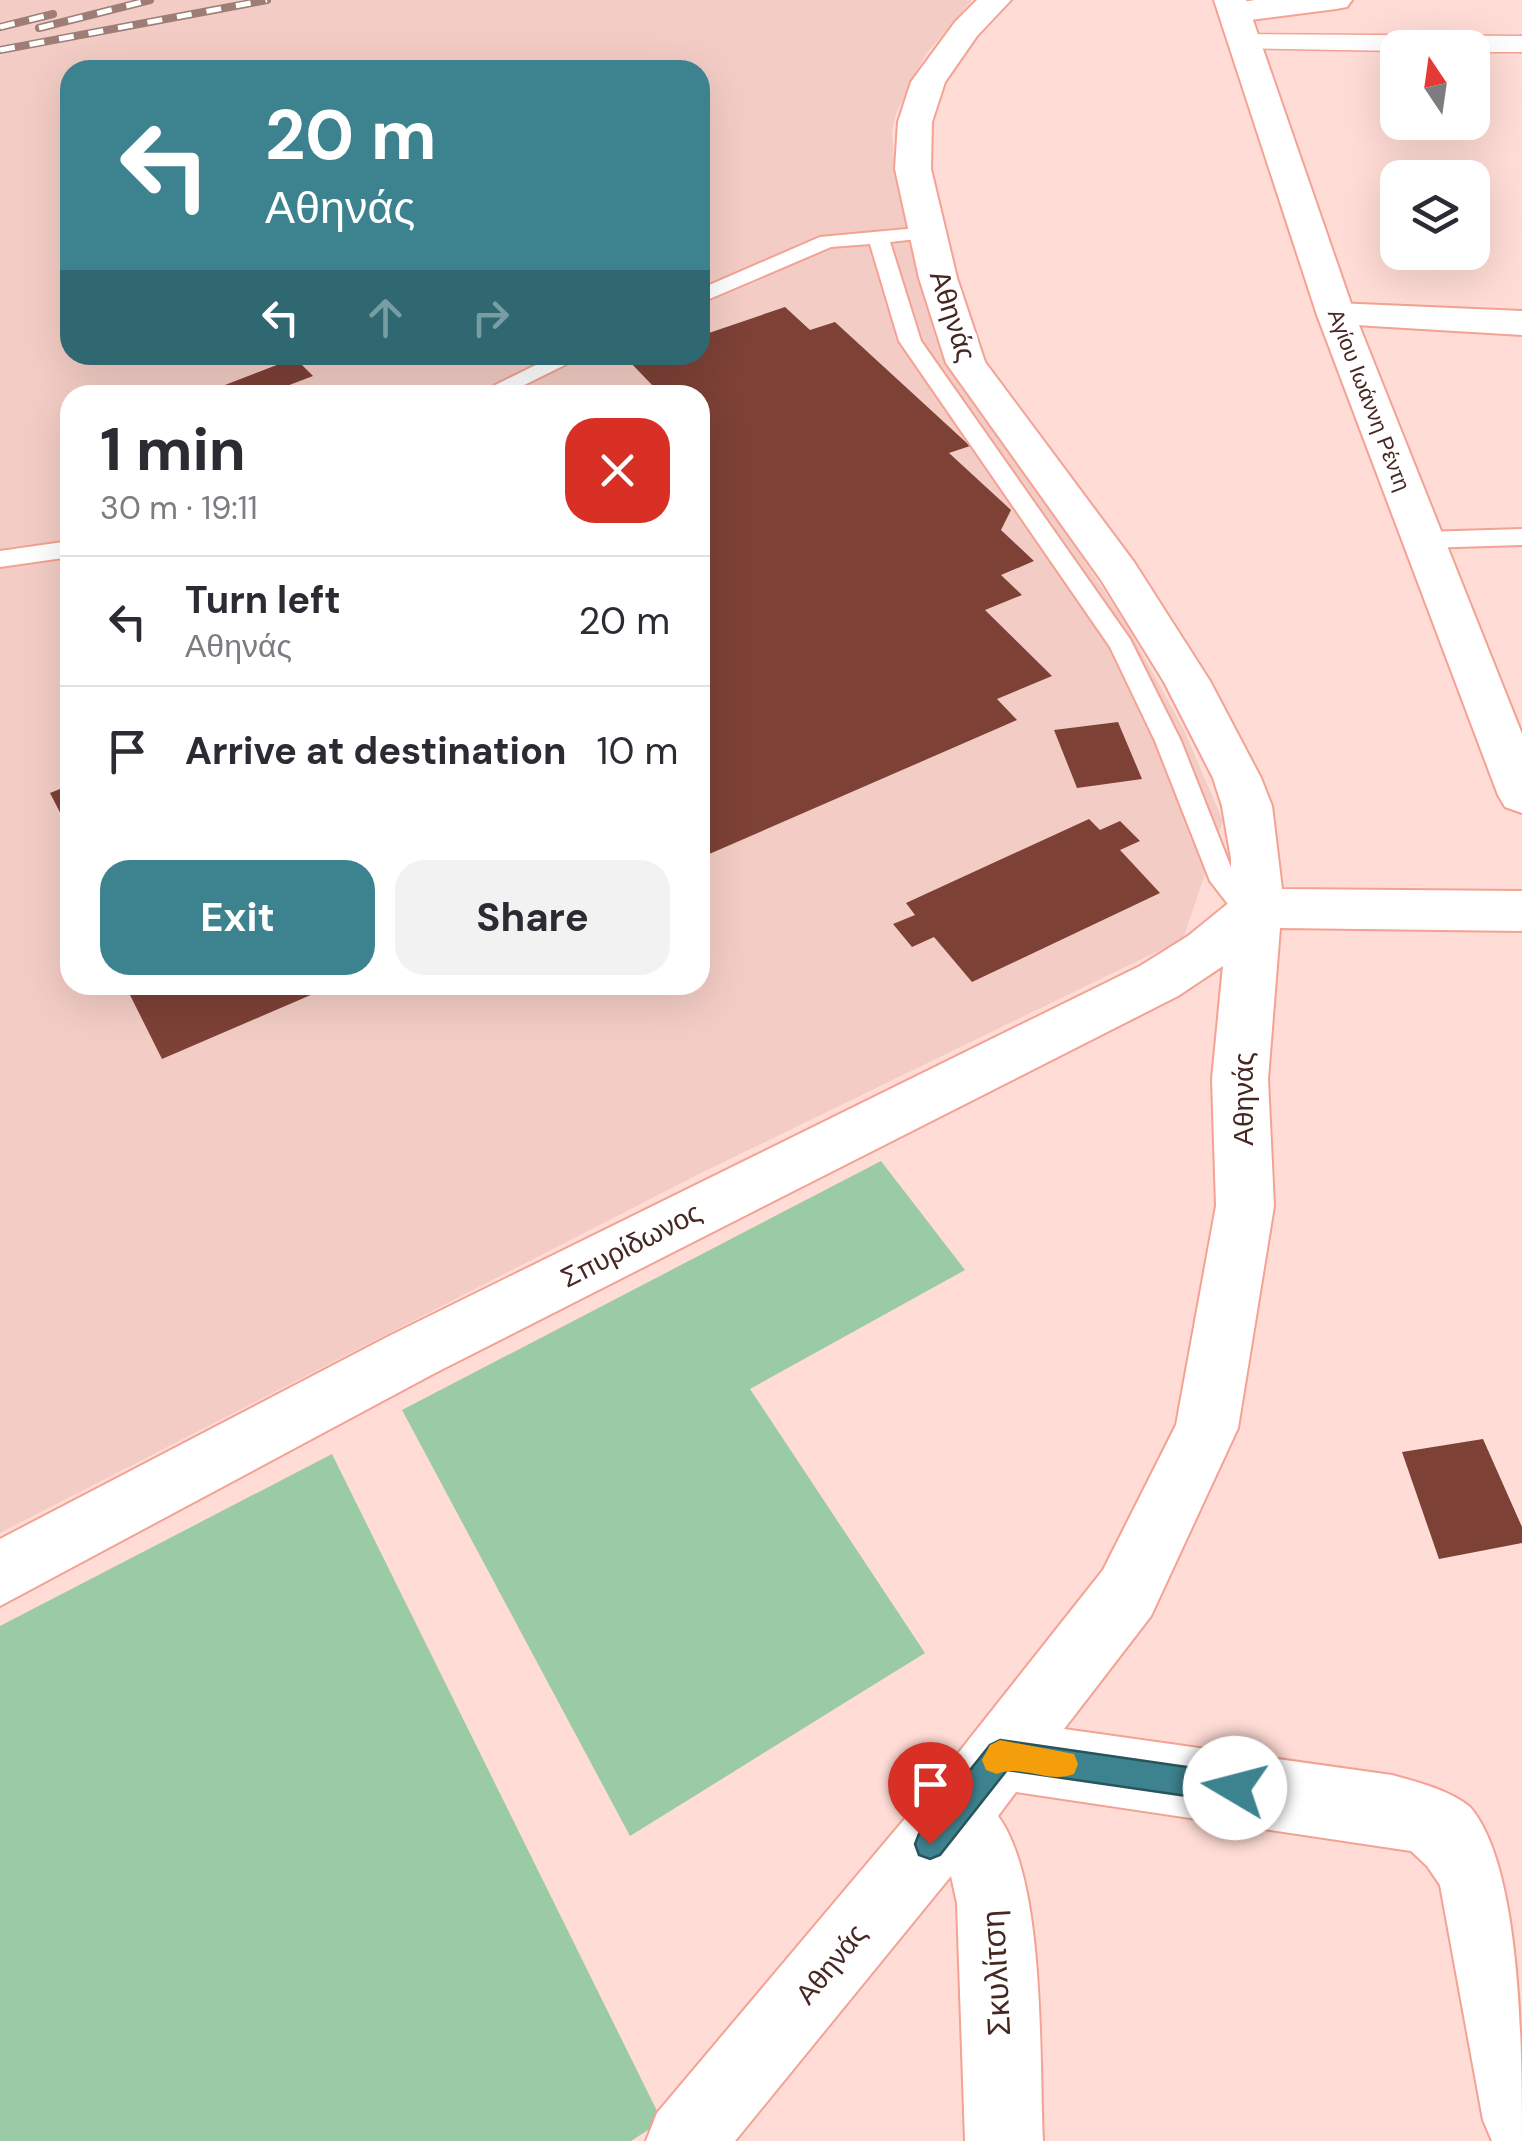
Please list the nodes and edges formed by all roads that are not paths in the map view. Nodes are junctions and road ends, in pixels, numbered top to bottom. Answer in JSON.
{"nodes":[{"id":1,"x":995,"y":0,"type":"edge"},
{"id":2,"x":1336,"y":0,"type":"edge"},
{"id":3,"x":1237,"y":18,"type":"edge"},
{"id":4,"x":1522,"y":44,"type":"edge"},
{"id":5,"x":928,"y":233,"type":"junction"},
{"id":6,"x":878,"y":235,"type":"junction"},
{"id":7,"x":710,"y":293,"type":"edge"},
{"id":8,"x":1336,"y":315,"type":"junction"},
{"id":9,"x":1522,"y":323,"type":"edge"},
{"id":10,"x":552,"y":365,"type":"edge"},
{"id":11,"x":508,"y":385,"type":"edge"},
{"id":12,"x":1522,"y":536,"type":"edge"},
{"id":13,"x":1424,"y":540,"type":"junction"},
{"id":14,"x":60,"y":551,"type":"edge"},
{"id":15,"x":0,"y":560,"type":"edge"},
{"id":16,"x":1522,"y":796,"type":"edge"},
{"id":17,"x":1256,"y":908,"type":"junction"},
{"id":18,"x":1522,"y":911,"type":"edge"},
{"id":19,"x":0,"y":1574,"type":"edge"},
{"id":20,"x":1000,"y":1755,"type":"junction"},
{"id":21,"x":954,"y":1815,"type":"junction"},
{"id":22,"x":1522,"y":2120,"type":"edge"},
{"id":23,"x":685,"y":2141,"type":"edge"},
{"id":24,"x":1004,"y":2141,"type":"edge"}],
"edges":[{"from":1,"to":5,"type":"street","name":"Αθηνάς"},
{"from":2,"to":3,"type":"street"},
{"from":3,"to":4,"type":"street"},
{"from":3,"to":8,"type":"street","name":"Αγίου Ιωάννη Ρέντη"},
{"from":5,"to":6,"type":"lane"},
{"from":5,"to":17,"type":"street","name":"Αθηνάς"},
{"from":6,"to":7,"type":"lane"},
{"from":6,"to":17,"type":"lane"},
{"from":8,"to":9,"type":"street"},
{"from":8,"to":13,"type":"street","name":"Αγίου Ιωάννη Ρέντη"},
{"from":10,"to":11,"type":"lane"},
{"from":12,"to":13,"type":"lane"},
{"from":13,"to":16,"type":"street","name":"Αγίου Ιωάννη Ρέντη"},
{"from":14,"to":15,"type":"lane"},
{"from":17,"to":18,"type":"street"},
{"from":17,"to":19,"type":"street","name":"Σπυρίδωνος"},
{"from":17,"to":20,"type":"street","name":"Αθηνάς"},
{"from":20,"to":21,"type":"street","name":"Αθηνάς"},
{"from":20,"to":22,"type":"street"},
{"from":21,"to":23,"type":"street","name":"Αθηνάς"},
{"from":21,"to":24,"type":"street","name":"Σκυλίτση"}]}
